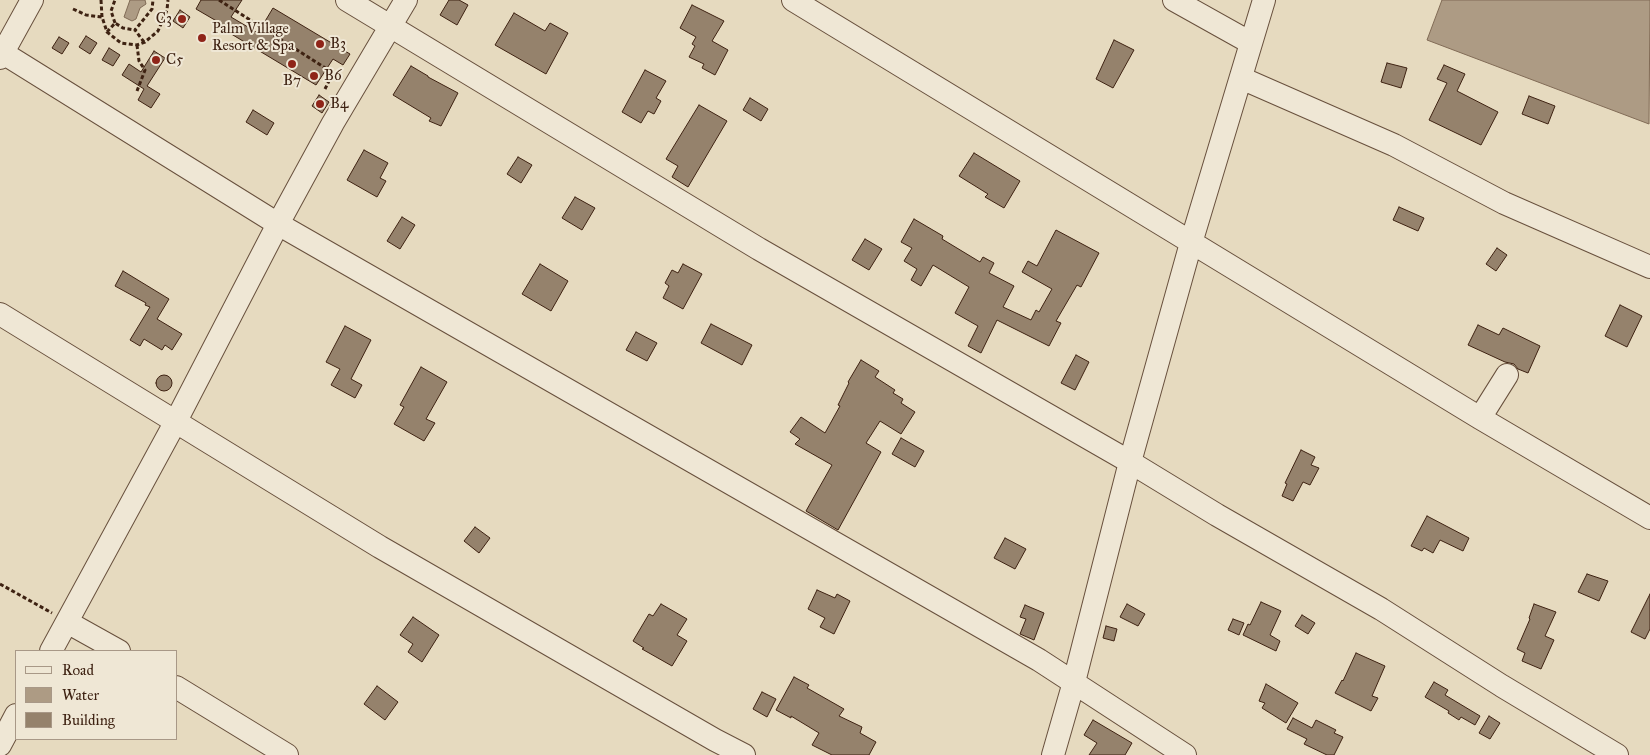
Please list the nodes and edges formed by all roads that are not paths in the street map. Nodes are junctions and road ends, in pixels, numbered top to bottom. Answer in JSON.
{"nodes":[{"id":1,"x":32,"y":0,"type":"edge"},
{"id":2,"x":346,"y":0,"type":"edge"},
{"id":3,"x":406,"y":0,"type":"edge"},
{"id":4,"x":792,"y":0,"type":"edge"},
{"id":5,"x":1174,"y":0,"type":"edge"},
{"id":6,"x":1264,"y":0,"type":"edge"},
{"id":7,"x":391,"y":26,"type":"junction"},
{"id":8,"x":1251,"y":43,"type":"junction"},
{"id":9,"x":2,"y":55,"type":"edge"},
{"id":10,"x":1241,"y":78,"type":"junction"},
{"id":11,"x":278,"y":224,"type":"junction"},
{"id":12,"x":1191,"y":243,"type":"junction"},
{"id":13,"x":1650,"y":267,"type":"edge"},
{"id":14,"x":0,"y":314,"type":"edge"},
{"id":15,"x":1507,"y":375,"type":"dead end"},
{"id":16,"x":1480,"y":418,"type":"junction"},
{"id":17,"x":176,"y":421,"type":"junction"},
{"id":18,"x":1130,"y":462,"type":"junction"},
{"id":19,"x":1650,"y":518,"type":"edge"},
{"id":20,"x":67,"y":622,"type":"junction"},
{"id":21,"x":52,"y":650,"type":"edge"},
{"id":22,"x":117,"y":650,"type":"edge"},
{"id":23,"x":1074,"y":682,"type":"junction"},
{"id":24,"x":178,"y":688,"type":"edge"},
{"id":25,"x":15,"y":717,"type":"edge"},
{"id":26,"x":0,"y":745,"type":"edge"},
{"id":27,"x":287,"y":755,"type":"edge"},
{"id":28,"x":744,"y":755,"type":"edge"},
{"id":29,"x":1053,"y":755,"type":"edge"},
{"id":30,"x":1185,"y":755,"type":"edge"},
{"id":31,"x":1617,"y":755,"type":"edge"}],
"edges":[{"from":1,"to":9,"type":"street"},
{"from":2,"to":7,"type":"street"},
{"from":3,"to":7,"type":"street"},
{"from":4,"to":12,"type":"street"},
{"from":5,"to":8,"type":"street"},
{"from":6,"to":8,"type":"street"},
{"from":7,"to":11,"type":"street"},
{"from":7,"to":18,"type":"street"},
{"from":8,"to":10,"type":"street"},
{"from":9,"to":11,"type":"street"},
{"from":10,"to":12,"type":"street"},
{"from":10,"to":13,"type":"street"},
{"from":11,"to":17,"type":"street"},
{"from":11,"to":23,"type":"street"},
{"from":12,"to":16,"type":"street"},
{"from":12,"to":18,"type":"street"},
{"from":14,"to":17,"type":"street"},
{"from":15,"to":16,"type":"street"},
{"from":16,"to":19,"type":"street"},
{"from":17,"to":20,"type":"street"},
{"from":17,"to":28,"type":"street"},
{"from":18,"to":23,"type":"street"},
{"from":18,"to":31,"type":"street"},
{"from":20,"to":21,"type":"street"},
{"from":20,"to":22,"type":"street"},
{"from":23,"to":29,"type":"street"},
{"from":23,"to":30,"type":"street"},
{"from":24,"to":27,"type":"street"},
{"from":25,"to":26,"type":"street"}]}
